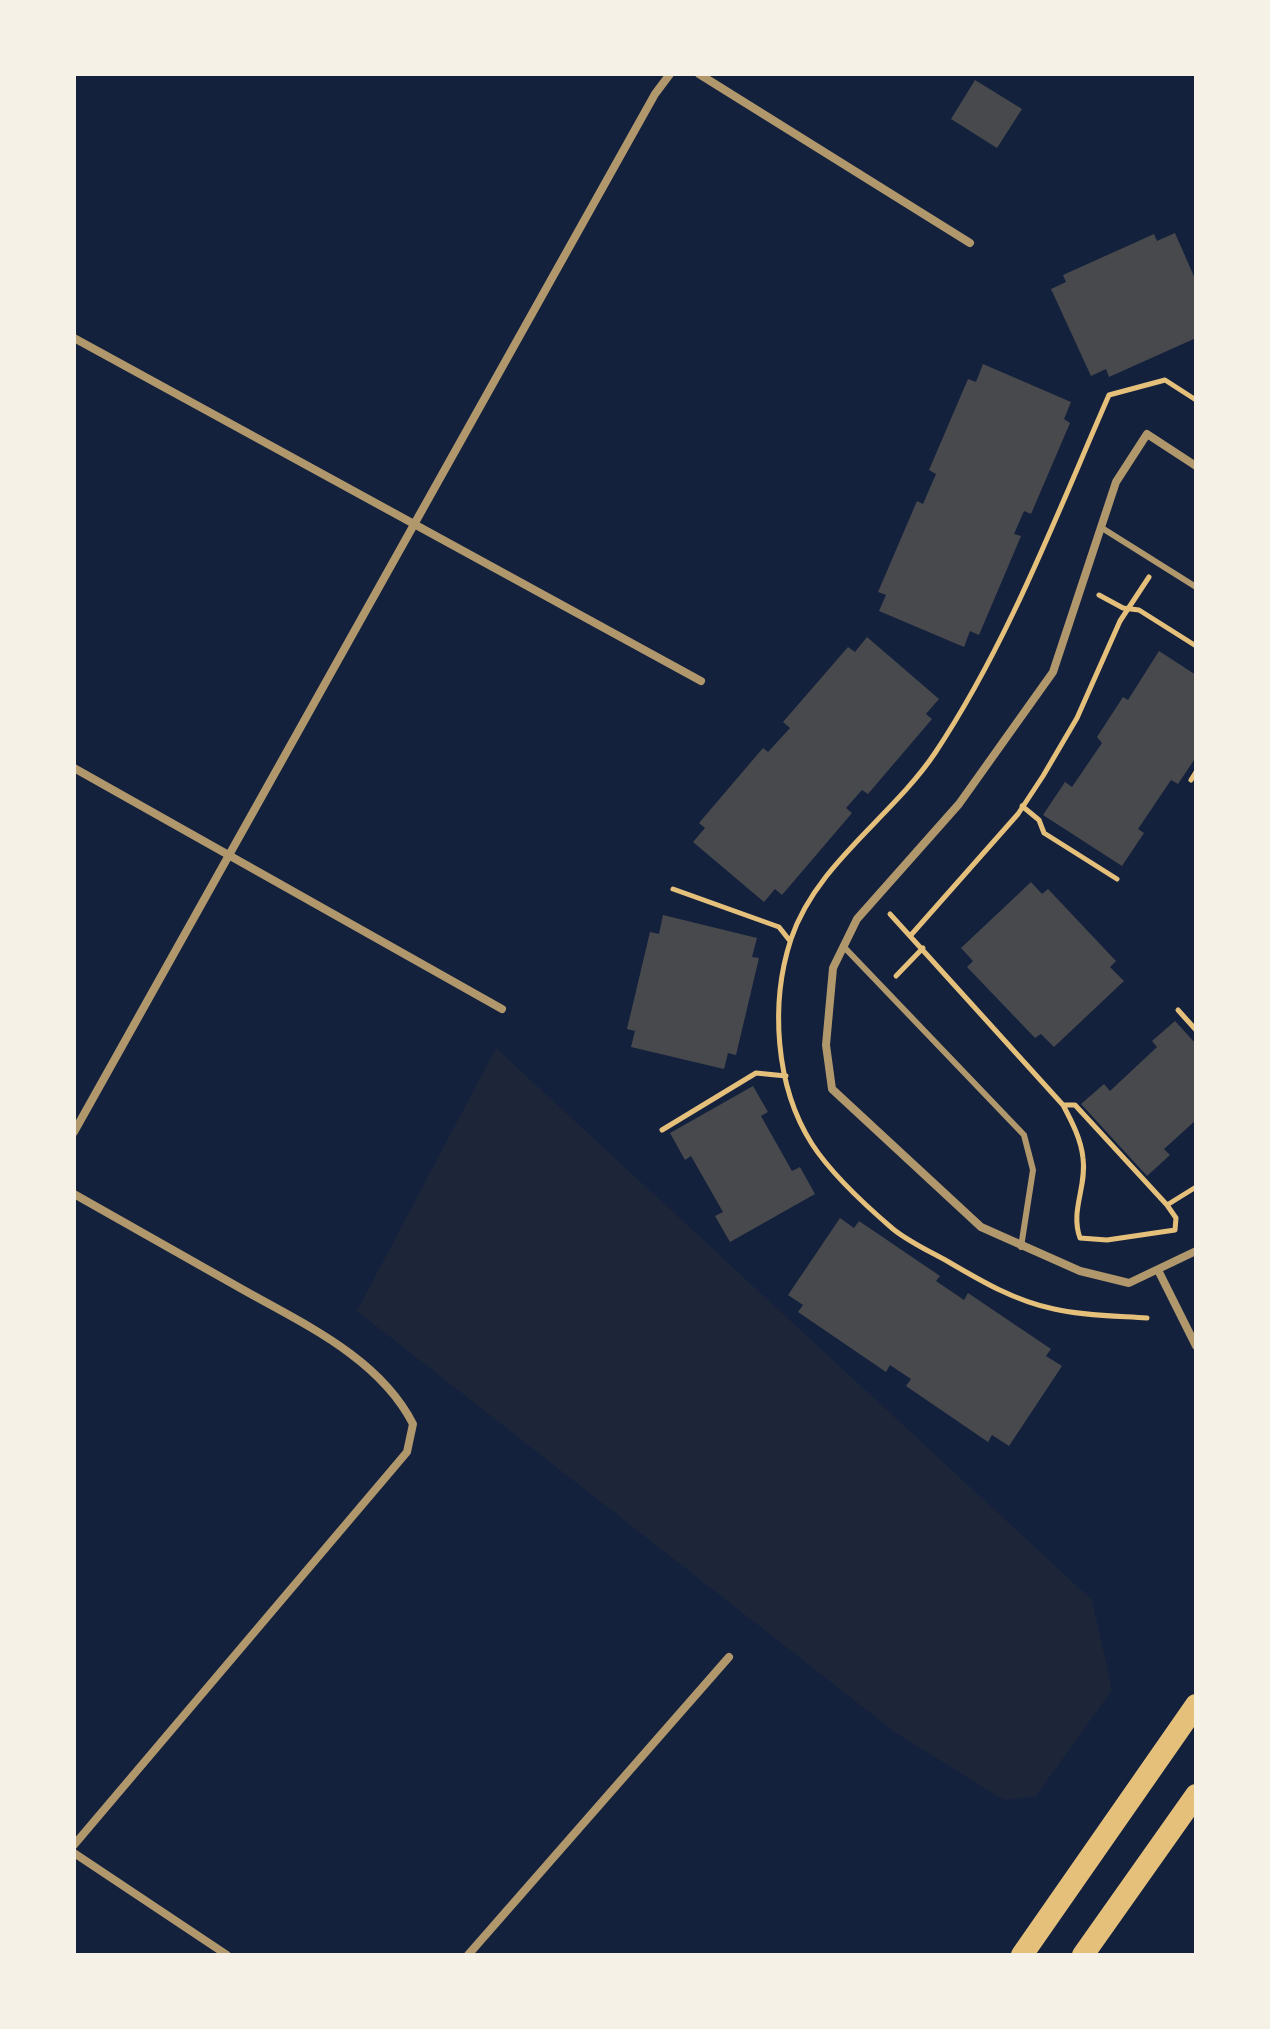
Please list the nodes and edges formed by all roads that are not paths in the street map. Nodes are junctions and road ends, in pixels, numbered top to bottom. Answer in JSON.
{"nodes":[{"id":1,"x":670,"y":74,"type":"edge"},
{"id":2,"x":699,"y":74,"type":"edge"},
{"id":3,"x":970,"y":243,"type":"dead end"},
{"id":4,"x":74,"y":338,"type":"edge"},
{"id":5,"x":1196,"y":466,"type":"edge"},
{"id":6,"x":413,"y":527,"type":"junction"},
{"id":7,"x":1102,"y":528,"type":"junction"},
{"id":8,"x":1196,"y":587,"type":"edge"},
{"id":9,"x":701,"y":681,"type":"dead end"},
{"id":10,"x":74,"y":768,"type":"edge"},
{"id":11,"x":229,"y":855,"type":"junction"},
{"id":12,"x":844,"y":947,"type":"junction"},
{"id":13,"x":502,"y":1009,"type":"dead end"},
{"id":14,"x":74,"y":1132,"type":"edge"},
{"id":15,"x":74,"y":1194,"type":"edge"},
{"id":16,"x":1021,"y":1247,"type":"junction"},
{"id":17,"x":1196,"y":1251,"type":"edge"},
{"id":18,"x":1158,"y":1270,"type":"junction"},
{"id":19,"x":1196,"y":1346,"type":"edge"},
{"id":20,"x":729,"y":1657,"type":"dead end"},
{"id":21,"x":1196,"y":1705,"type":"edge"},
{"id":22,"x":1196,"y":1795,"type":"edge"},
{"id":23,"x":74,"y":1845,"type":"edge"},
{"id":24,"x":74,"y":1853,"type":"edge"},
{"id":25,"x":227,"y":1955,"type":"edge"},
{"id":26,"x":468,"y":1955,"type":"edge"},
{"id":27,"x":1022,"y":1955,"type":"edge"},
{"id":28,"x":1083,"y":1955,"type":"edge"}],
"edges":[{"from":1,"to":6,"type":"street"},
{"from":2,"to":3,"type":"street"},
{"from":4,"to":6,"type":"street"},
{"from":5,"to":7,"type":"street"},
{"from":6,"to":9,"type":"street"},
{"from":6,"to":11,"type":"street"},
{"from":7,"to":8,"type":"lane"},
{"from":7,"to":12,"type":"street"},
{"from":10,"to":11,"type":"street"},
{"from":11,"to":13,"type":"street"},
{"from":11,"to":14,"type":"street"},
{"from":12,"to":16,"type":"lane"},
{"from":12,"to":16,"type":"street"},
{"from":15,"to":23,"type":"street"},
{"from":16,"to":18,"type":"street"},
{"from":17,"to":18,"type":"street"},
{"from":18,"to":19,"type":"street"},
{"from":20,"to":26,"type":"street"},
{"from":21,"to":27,"type":"highway"},
{"from":22,"to":28,"type":"highway"},
{"from":24,"to":25,"type":"street"}]}
